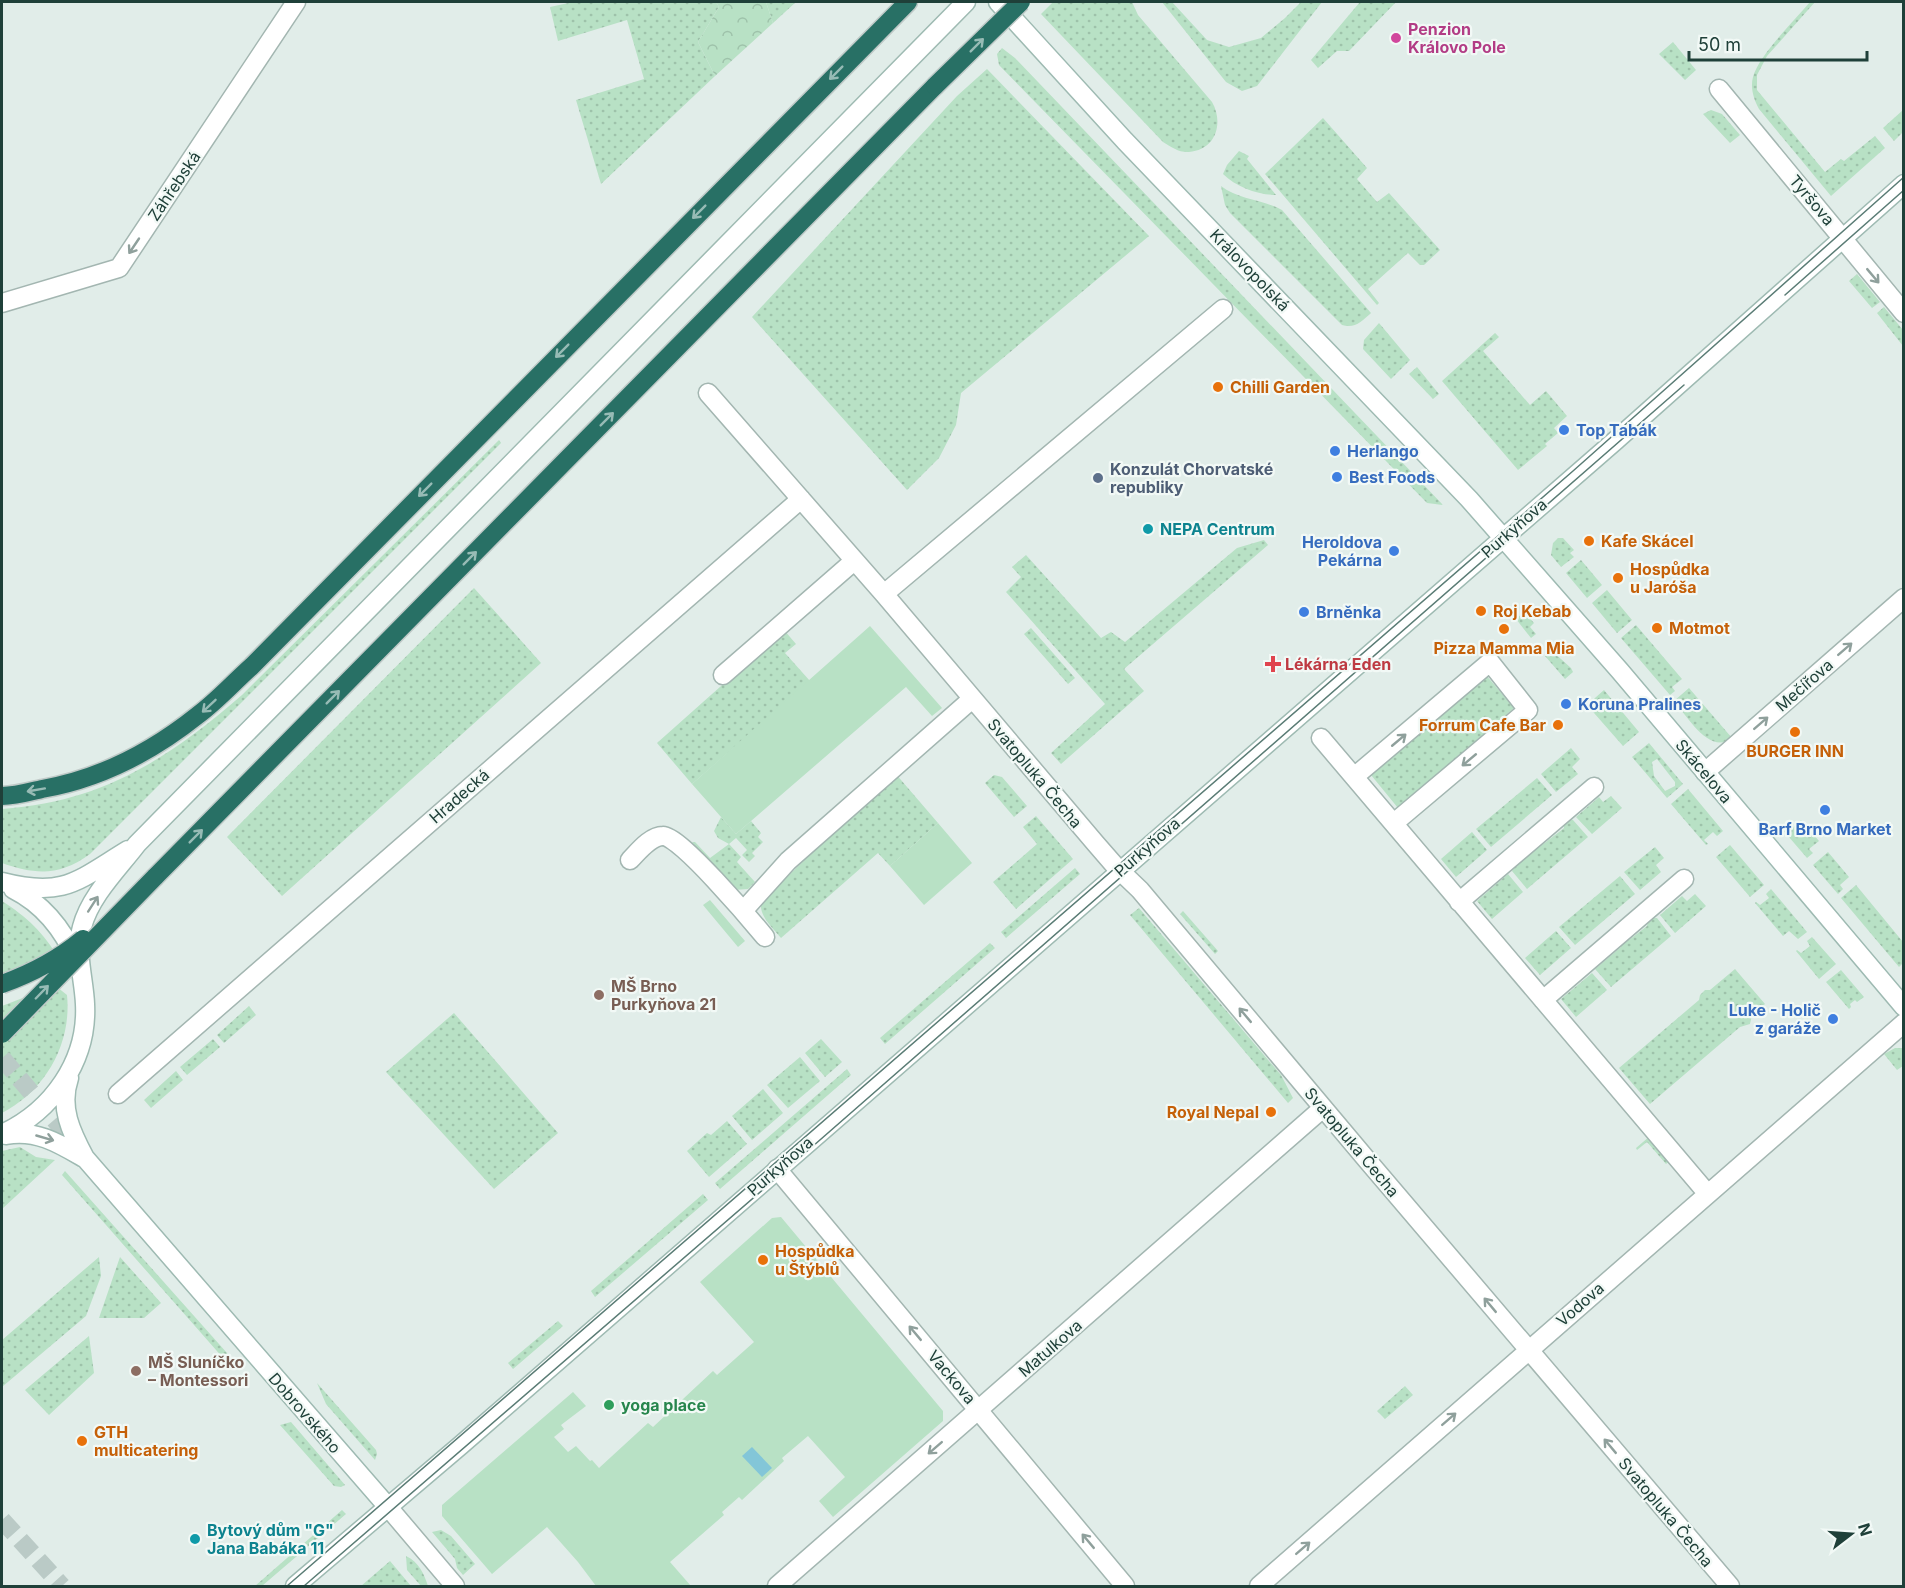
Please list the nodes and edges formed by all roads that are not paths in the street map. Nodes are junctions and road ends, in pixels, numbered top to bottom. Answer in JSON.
{"nodes":[{"id":1,"x":296,"y":2,"type":"edge"},
{"id":2,"x":908,"y":2,"type":"edge"},
{"id":3,"x":966,"y":2,"type":"edge"},
{"id":4,"x":998,"y":2,"type":"edge"},
{"id":5,"x":1021,"y":2,"type":"edge"},
{"id":6,"x":1719,"y":89,"type":"dead end"},
{"id":7,"x":1904,"y":184,"type":"edge"},
{"id":8,"x":1842,"y":239,"type":"junction"},
{"id":9,"x":2,"y":303,"type":"edge"},
{"id":10,"x":1223,"y":309,"type":"dead end"},
{"id":11,"x":1904,"y":313,"type":"edge"},
{"id":12,"x":708,"y":393,"type":"dead end"},
{"id":13,"x":801,"y":499,"type":"junction"},
{"id":14,"x":1503,"y":537,"type":"junction"},
{"id":15,"x":854,"y":561,"type":"junction"},
{"id":16,"x":884,"y":594,"type":"junction"},
{"id":17,"x":1904,"y":598,"type":"edge"},
{"id":18,"x":723,"y":675,"type":"dead end"},
{"id":19,"x":972,"y":699,"type":"junction"},
{"id":20,"x":1321,"y":738,"type":"dead end"},
{"id":21,"x":1705,"y":772,"type":"junction"},
{"id":22,"x":1354,"y":777,"type":"junction"},
{"id":23,"x":1594,"y":787,"type":"dead end"},
{"id":24,"x":2,"y":796,"type":"edge"},
{"id":25,"x":1394,"y":823,"type":"junction"},
{"id":26,"x":137,"y":844,"type":"junction"},
{"id":27,"x":630,"y":860,"type":"dead end"},
{"id":28,"x":1120,"y":870,"type":"junction"},
{"id":29,"x":155,"y":877,"type":"junction"},
{"id":30,"x":1684,"y":879,"type":"dead end"},
{"id":31,"x":2,"y":883,"type":"edge"},
{"id":32,"x":1459,"y":902,"type":"junction"},
{"id":33,"x":743,"y":911,"type":"junction"},
{"id":34,"x":765,"y":937,"type":"dead end"},
{"id":35,"x":82,"y":980,"type":"junction"},
{"id":36,"x":2,"y":984,"type":"edge"},
{"id":37,"x":1543,"y":1000,"type":"junction"},
{"id":38,"x":1904,"y":1007,"type":"edge"},
{"id":39,"x":1904,"y":1023,"type":"edge"},
{"id":40,"x":2,"y":1034,"type":"edge"},
{"id":41,"x":74,"y":1062,"type":"junction"},
{"id":42,"x":118,"y":1094,"type":"dead end"},
{"id":43,"x":1323,"y":1108,"type":"junction"},
{"id":44,"x":2,"y":1135,"type":"edge"},
{"id":45,"x":85,"y":1158,"type":"junction"},
{"id":46,"x":777,"y":1169,"type":"junction"},
{"id":47,"x":1707,"y":1193,"type":"junction"},
{"id":48,"x":1528,"y":1349,"type":"junction"},
{"id":49,"x":979,"y":1410,"type":"junction"},
{"id":50,"x":388,"y":1507,"type":"junction"},
{"id":51,"x":295,"y":1587,"type":"edge"},
{"id":52,"x":455,"y":1587,"type":"edge"},
{"id":53,"x":777,"y":1587,"type":"edge"},
{"id":54,"x":1125,"y":1587,"type":"edge"},
{"id":55,"x":1259,"y":1587,"type":"edge"},
{"id":56,"x":1730,"y":1587,"type":"edge"}],
"edges":[{"from":1,"to":9,"type":"street","name":"Záhřebská","one_way":true},
{"from":2,"to":24,"type":"highway","one_way":true},
{"from":3,"to":26,"type":"street"},
{"from":4,"to":14,"type":"street","name":"Královopolská"},
{"from":29,"to":5,"type":"highway","one_way":true,"bridge":true},
{"from":6,"to":8,"type":"street","name":"Tyršova"},
{"from":7,"to":8,"type":"street","name":"Purkyňova"},
{"from":8,"to":11,"type":"street","name":"Tyršova","one_way":true},
{"from":8,"to":14,"type":"street","name":"Purkyňova"},
{"from":10,"to":16,"type":"street"},
{"from":12,"to":13,"type":"street","name":"Svatopluka Čecha"},
{"from":13,"to":15,"type":"street","name":"Svatopluka Čecha"},
{"from":13,"to":42,"type":"street","name":"Hradecká"},
{"from":14,"to":21,"type":"street","name":"Skácelova"},
{"from":14,"to":28,"type":"street","name":"Purkyňova"},
{"from":15,"to":16,"type":"street","name":"Svatopluka Čecha"},
{"from":15,"to":18,"type":"street"},
{"from":16,"to":19,"type":"street","name":"Svatopluka Čecha"},
{"from":21,"to":17,"type":"street","name":"Mečířova","one_way":true},
{"from":19,"to":28,"type":"street","name":"Svatopluka Čecha"},
{"from":19,"to":33,"type":"street"},
{"from":20,"to":22,"type":"street"},
{"from":21,"to":38,"type":"street","name":"Skácelova"},
{"from":22,"to":25,"type":"street"},
{"from":22,"to":25,"type":"street","one_way":true},
{"from":23,"to":32,"type":"street"},
{"from":25,"to":32,"type":"street"},
{"from":26,"to":31,"type":"street"},
{"from":35,"to":26,"type":"street","one_way":true},
{"from":27,"to":33,"type":"street"},
{"from":43,"to":28,"type":"street","name":"Svatopluka Čecha","one_way":true},
{"from":28,"to":46,"type":"street","name":"Purkyňova"},
{"from":29,"to":36,"type":"highway","bridge":true},
{"from":40,"to":29,"type":"highway","one_way":true,"bridge":true},
{"from":30,"to":37,"type":"street"},
{"from":31,"to":35,"type":"street"},
{"from":32,"to":37,"type":"street"},
{"from":33,"to":34,"type":"street"},
{"from":35,"to":41,"type":"street"},
{"from":37,"to":47,"type":"street"},
{"from":39,"to":47,"type":"street","name":"Vodova"},
{"from":41,"to":44,"type":"street"},
{"from":41,"to":45,"type":"street","name":"Dobrovského"},
{"from":48,"to":43,"type":"street","name":"Svatopluka Čecha","one_way":true},
{"from":43,"to":49,"type":"street","name":"Matulkova"},
{"from":44,"to":45,"type":"street","name":"Dobrovského","one_way":true},
{"from":45,"to":50,"type":"street","name":"Dobrovského"},
{"from":49,"to":46,"type":"street","name":"Vackova","one_way":true},
{"from":46,"to":50,"type":"street","name":"Purkyňova"},
{"from":47,"to":48,"type":"street","name":"Vodova"},
{"from":55,"to":48,"type":"street","name":"Vodova","one_way":true},
{"from":56,"to":48,"type":"street","name":"Svatopluka Čecha","one_way":true},
{"from":49,"to":53,"type":"street","name":"Matulkova","one_way":true},
{"from":54,"to":49,"type":"street","name":"Vackova","one_way":true},
{"from":50,"to":51,"type":"street","name":"Purkyňova"},
{"from":50,"to":52,"type":"street","name":"Dobrovského"}]}
